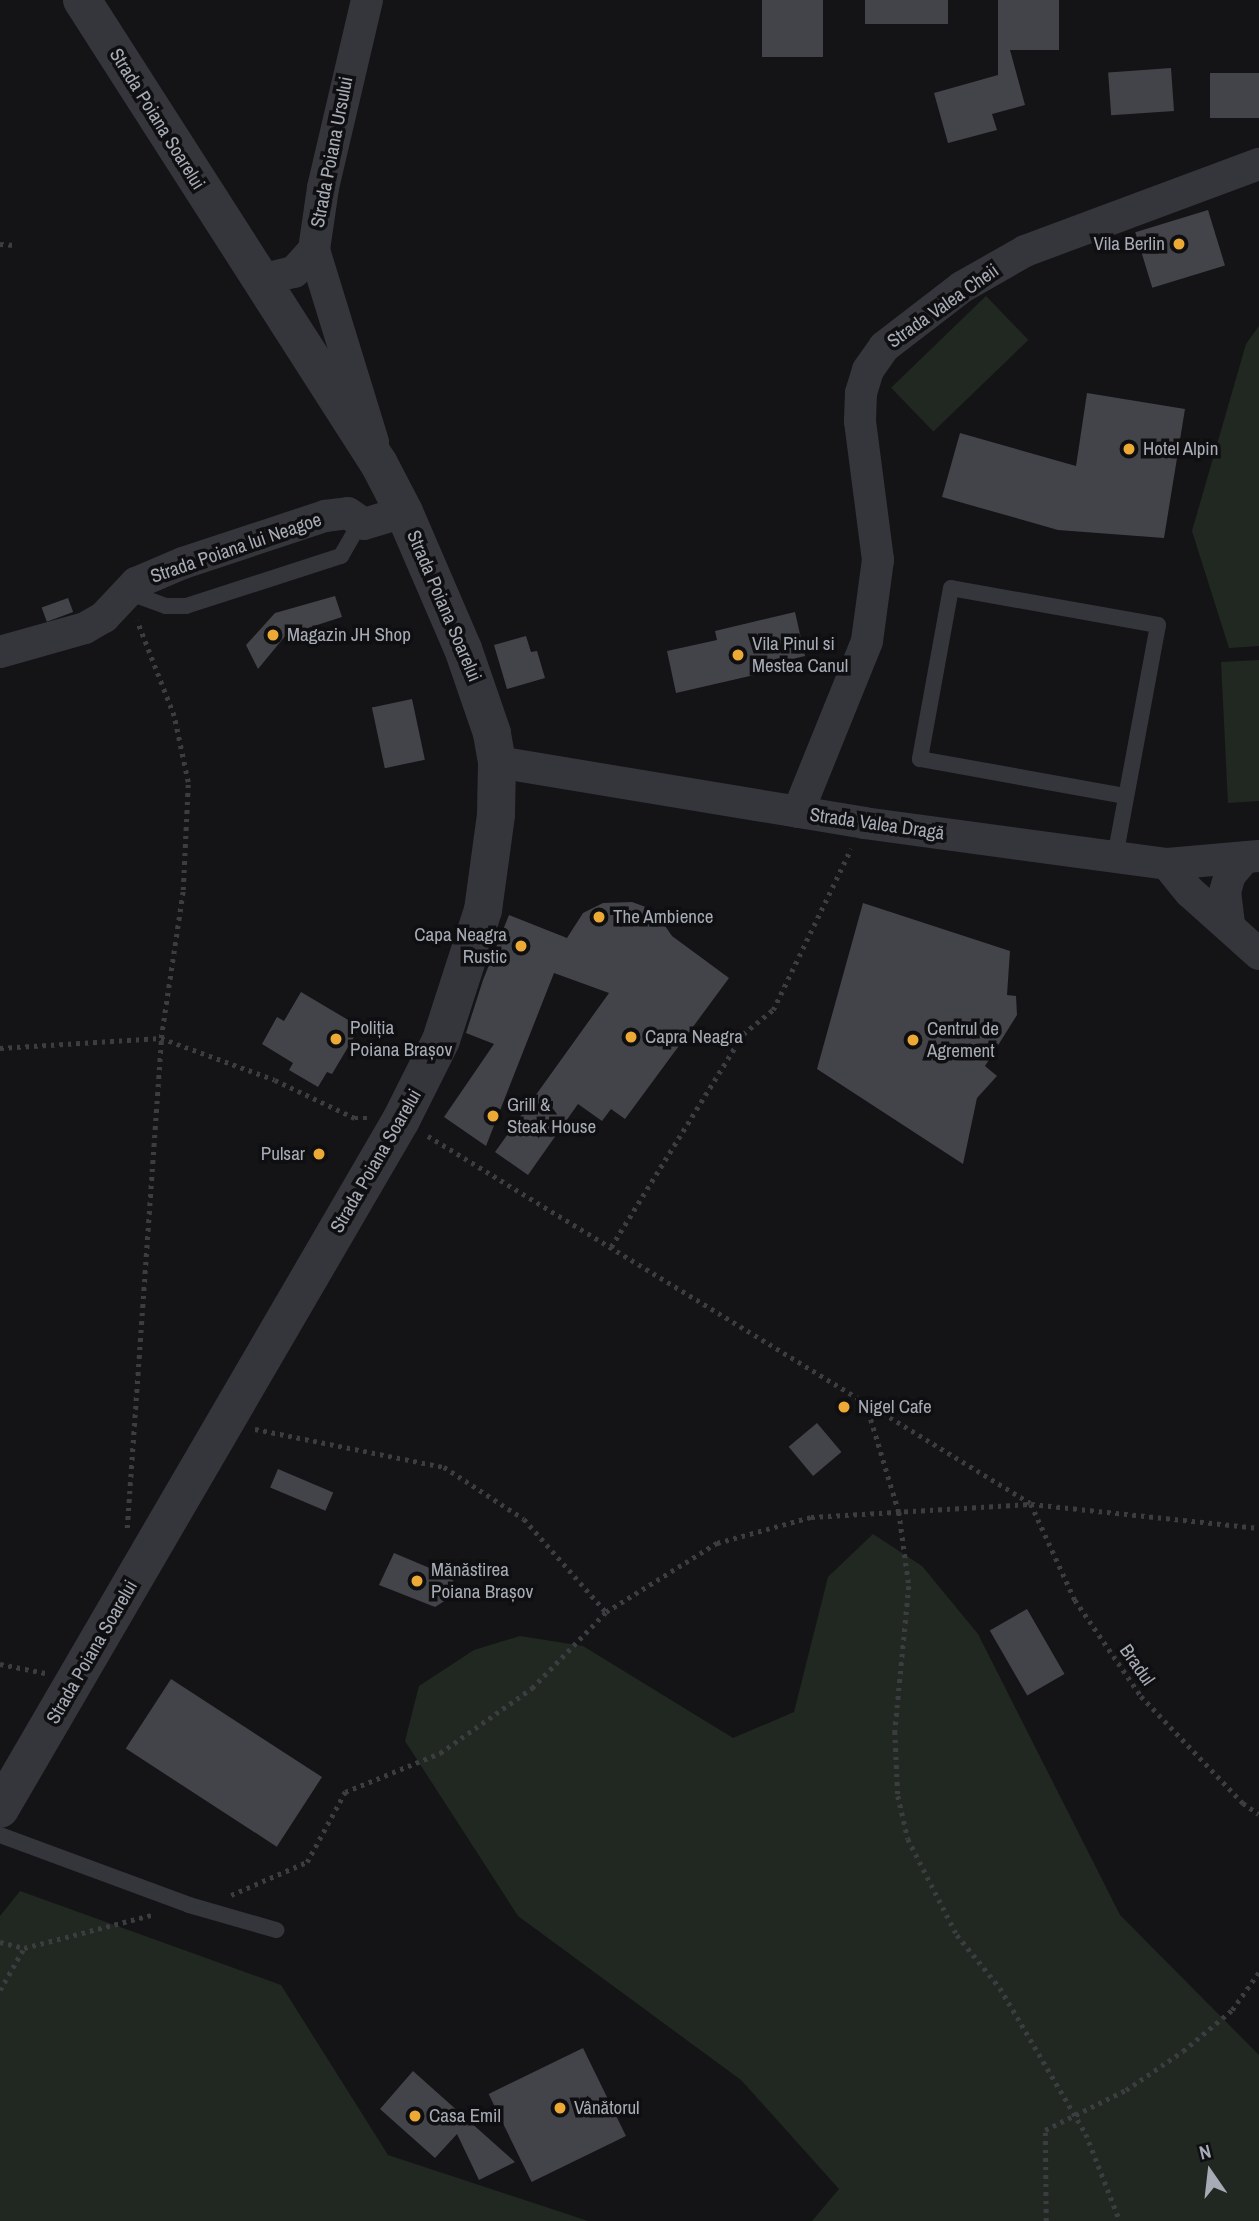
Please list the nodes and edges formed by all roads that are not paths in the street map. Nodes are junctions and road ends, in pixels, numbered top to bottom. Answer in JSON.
{"nodes":[{"id":1,"x":82,"y":0,"type":"edge"},
{"id":2,"x":367,"y":0,"type":"edge"},
{"id":3,"x":1259,"y":164,"type":"edge"},
{"id":4,"x":314,"y":250,"type":"junction"},
{"id":5,"x":261,"y":280,"type":"junction"},
{"id":6,"x":379,"y":464,"type":"junction"},
{"id":7,"x":404,"y":512,"type":"junction"},
{"id":8,"x":361,"y":525,"type":"junction"},
{"id":9,"x":136,"y":595,"type":"junction"},
{"id":10,"x":0,"y":652,"type":"edge"},
{"id":11,"x":497,"y":762,"type":"junction"},
{"id":12,"x":1126,"y":796,"type":"junction"},
{"id":13,"x":798,"y":812,"type":"junction"},
{"id":14,"x":1252,"y":856,"type":"edge"},
{"id":15,"x":1115,"y":857,"type":"junction"},
{"id":16,"x":1167,"y":864,"type":"junction"},
{"id":17,"x":1229,"y":923,"type":"junction"},
{"id":18,"x":1259,"y":954,"type":"edge"},
{"id":19,"x":0,"y":1809,"type":"edge"},
{"id":20,"x":0,"y":1835,"type":"edge"},
{"id":21,"x":276,"y":1930,"type":"dead end"}],
"edges":[{"from":1,"to":5,"type":"street","name":"Strada Poiana Soarelui"},
{"from":2,"to":4,"type":"street","name":"Strada Poiana Ursului"},
{"from":3,"to":13,"type":"street","name":"Strada Valea Cheii"},
{"from":4,"to":5,"type":"street"},
{"from":4,"to":6,"type":"street","name":"Strada Poiana Ursului"},
{"from":5,"to":6,"type":"street","name":"Strada Poiana Soarelui"},
{"from":6,"to":7,"type":"street","name":"Strada Poiana Soarelui"},
{"from":7,"to":8,"type":"street"},
{"from":7,"to":11,"type":"street","name":"Strada Poiana Soarelui"},
{"from":8,"to":9,"type":"lane"},
{"from":8,"to":9,"type":"street","name":"Strada Poiana lui Neagoe"},
{"from":9,"to":10,"type":"street","name":"Strada Poiana lui Neagoe"},
{"from":11,"to":13,"type":"street","name":"Strada Valea Dragă"},
{"from":11,"to":19,"type":"street","name":"Strada Poiana Soarelui"},
{"from":12,"to":12,"type":"lane"},
{"from":12,"to":15,"type":"lane"},
{"from":13,"to":15,"type":"street","name":"Strada Valea Dragă"},
{"from":14,"to":16,"type":"street","name":"Strada Valea Dragă"},
{"from":14,"to":17,"type":"street"},
{"from":15,"to":16,"type":"street","name":"Strada Valea Dragă"},
{"from":16,"to":17,"type":"street"},
{"from":17,"to":18,"type":"street"},
{"from":20,"to":21,"type":"lane"}]}
